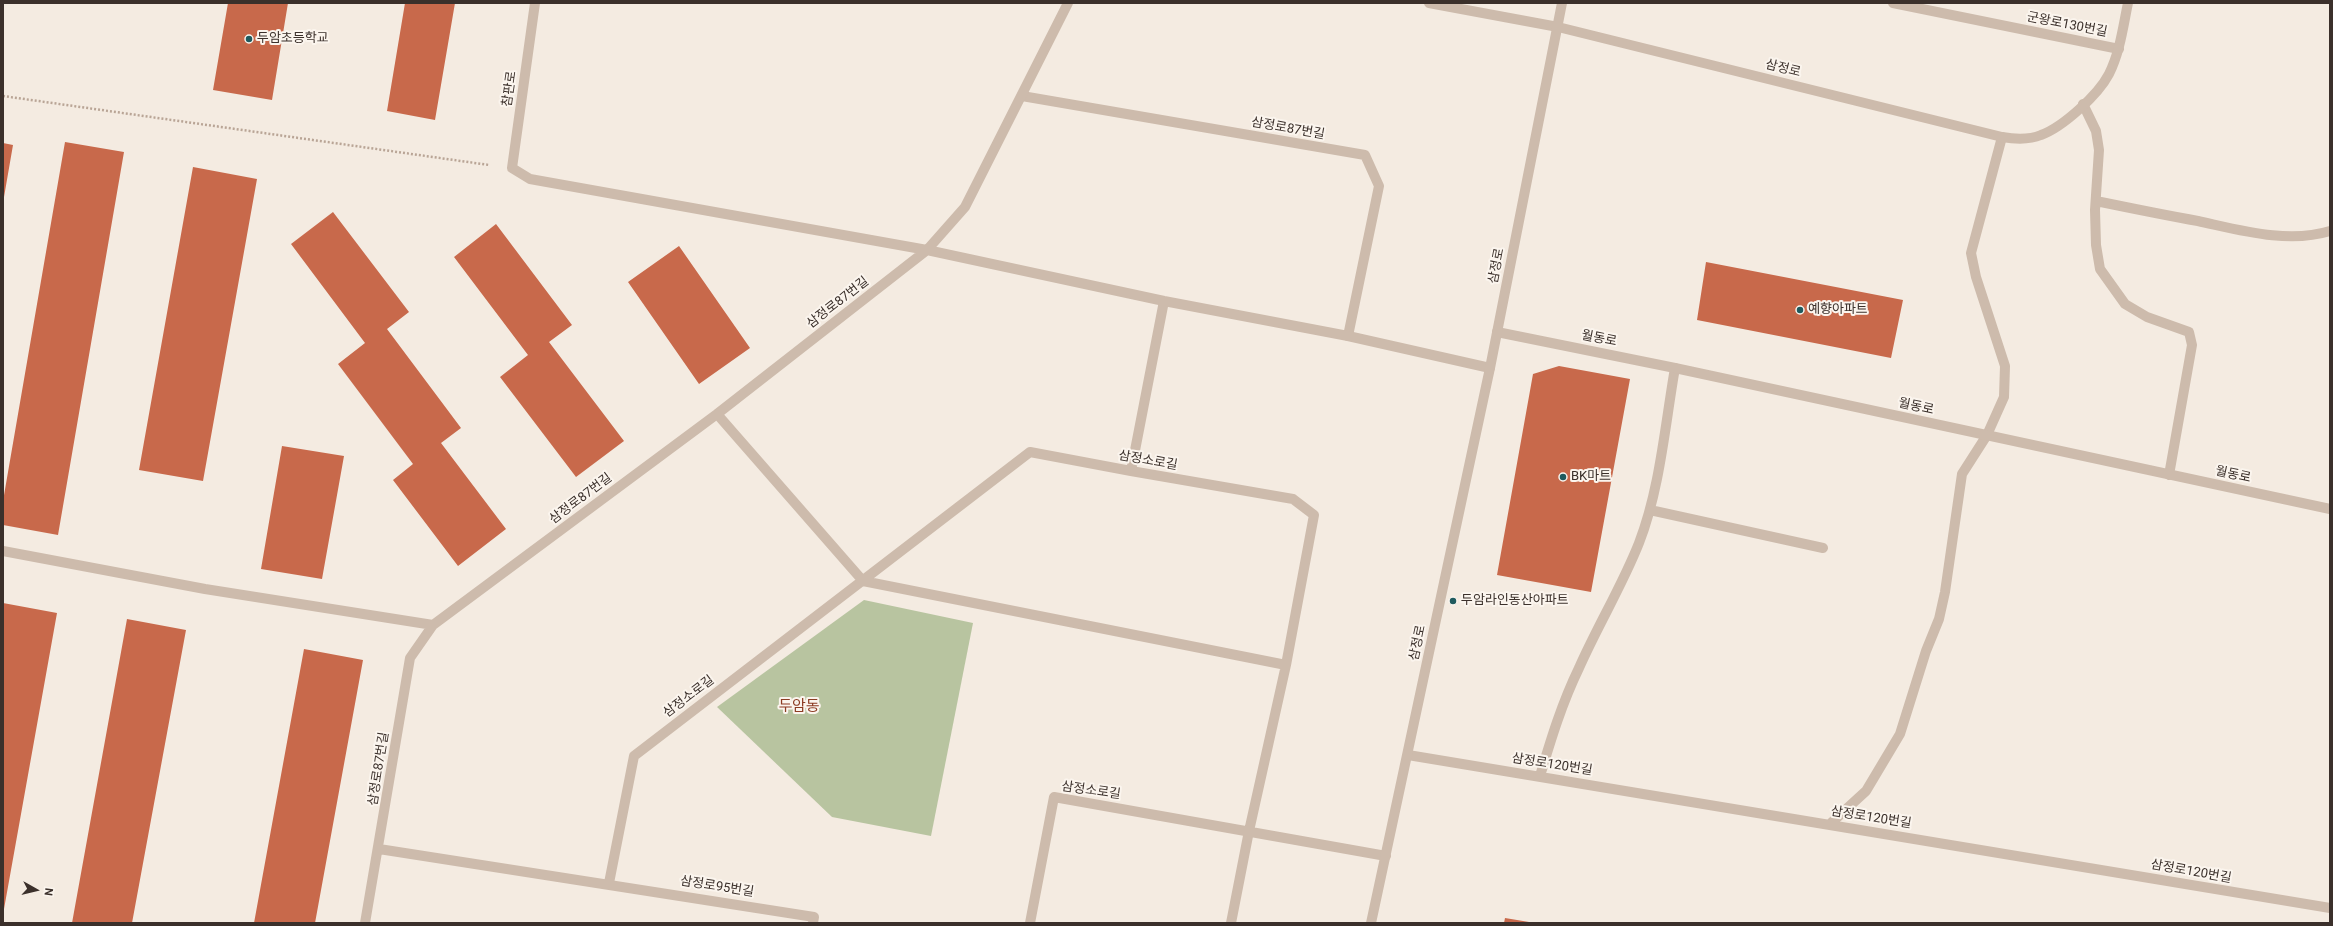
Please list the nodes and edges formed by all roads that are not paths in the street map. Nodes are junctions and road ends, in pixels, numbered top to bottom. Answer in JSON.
{"nodes":[{"id":1,"x":534,"y":3,"type":"edge"},
{"id":2,"x":1068,"y":3,"type":"edge"},
{"id":3,"x":1429,"y":3,"type":"edge"},
{"id":4,"x":1562,"y":3,"type":"edge"},
{"id":5,"x":1893,"y":3,"type":"edge"},
{"id":6,"x":2128,"y":3,"type":"edge"},
{"id":7,"x":1558,"y":27,"type":"junction"},
{"id":8,"x":2119,"y":48,"type":"junction"},
{"id":9,"x":1022,"y":96,"type":"junction"},
{"id":10,"x":2083,"y":104,"type":"junction"},
{"id":11,"x":2002,"y":137,"type":"junction"},
{"id":12,"x":2096,"y":201,"type":"junction"},
{"id":13,"x":2330,"y":231,"type":"edge"},
{"id":14,"x":927,"y":250,"type":"junction"},
{"id":15,"x":1164,"y":301,"type":"junction"},
{"id":16,"x":1497,"y":332,"type":"junction"},
{"id":17,"x":1348,"y":336,"type":"junction"},
{"id":18,"x":1490,"y":368,"type":"junction"},
{"id":19,"x":1675,"y":368,"type":"junction"},
{"id":20,"x":717,"y":414,"type":"junction"},
{"id":21,"x":1988,"y":435,"type":"junction"},
{"id":22,"x":1131,"y":471,"type":"junction"},
{"id":23,"x":2169,"y":475,"type":"junction"},
{"id":24,"x":2330,"y":509,"type":"edge"},
{"id":25,"x":1650,"y":510,"type":"junction"},
{"id":26,"x":1823,"y":548,"type":"dead end"},
{"id":27,"x":3,"y":551,"type":"edge"},
{"id":28,"x":863,"y":581,"type":"junction"},
{"id":29,"x":433,"y":626,"type":"junction"},
{"id":30,"x":1286,"y":665,"type":"junction"},
{"id":31,"x":1408,"y":755,"type":"junction"},
{"id":32,"x":1540,"y":776,"type":"junction"},
{"id":33,"x":1830,"y":824,"type":"junction"},
{"id":34,"x":1249,"y":831,"type":"junction"},
{"id":35,"x":379,"y":849,"type":"junction"},
{"id":36,"x":1386,"y":856,"type":"junction"},
{"id":37,"x":609,"y":883,"type":"junction"},
{"id":38,"x":2330,"y":908,"type":"edge"},
{"id":39,"x":365,"y":923,"type":"edge"},
{"id":40,"x":813,"y":923,"type":"edge"},
{"id":41,"x":1030,"y":923,"type":"edge"},
{"id":42,"x":1231,"y":923,"type":"edge"},
{"id":43,"x":1371,"y":923,"type":"edge"}],
"edges":[{"from":1,"to":14,"type":"street","name":"참판로"},
{"from":2,"to":9,"type":"street","name":"삼정로87번길"},
{"from":3,"to":7,"type":"street","name":"삼정로"},
{"from":4,"to":7,"type":"street","name":"삼정로"},
{"from":5,"to":8,"type":"street","name":"군왕로130번길"},
{"from":6,"to":8,"type":"street","name":"군왕로130번길"},
{"from":7,"to":11,"type":"street","name":"삼정로"},
{"from":7,"to":16,"type":"street","name":"삼정로"},
{"from":8,"to":10,"type":"street","name":"군왕로130번길"},
{"from":9,"to":14,"type":"street","name":"삼정로87번길"},
{"from":9,"to":17,"type":"street","name":"삼정로87번길"},
{"from":10,"to":11,"type":"street","name":"군왕로130번길"},
{"from":10,"to":12,"type":"street"},
{"from":11,"to":21,"type":"street"},
{"from":12,"to":13,"type":"street"},
{"from":12,"to":23,"type":"street"},
{"from":14,"to":15,"type":"street"},
{"from":14,"to":20,"type":"street","name":"삼정로87번길"},
{"from":15,"to":17,"type":"street"},
{"from":15,"to":22,"type":"street"},
{"from":16,"to":18,"type":"street","name":"삼정로"},
{"from":16,"to":19,"type":"street","name":"월동로"},
{"from":17,"to":18,"type":"street"},
{"from":18,"to":31,"type":"street","name":"삼정로"},
{"from":19,"to":21,"type":"street","name":"월동로"},
{"from":19,"to":25,"type":"street"},
{"from":20,"to":28,"type":"street"},
{"from":20,"to":29,"type":"street","name":"삼정로87번길"},
{"from":21,"to":23,"type":"street","name":"월동로"},
{"from":21,"to":33,"type":"street"},
{"from":22,"to":28,"type":"street","name":"삼정소로길"},
{"from":22,"to":30,"type":"street","name":"삼정소로길"},
{"from":23,"to":24,"type":"street","name":"월동로"},
{"from":25,"to":26,"type":"street"},
{"from":25,"to":32,"type":"street"},
{"from":27,"to":29,"type":"street"},
{"from":28,"to":30,"type":"street"},
{"from":28,"to":37,"type":"street","name":"삼정소로길"},
{"from":29,"to":35,"type":"street","name":"삼정로87번길"},
{"from":30,"to":34,"type":"street","name":"삼정소로길"},
{"from":31,"to":32,"type":"street","name":"삼정로120번길"},
{"from":31,"to":36,"type":"street","name":"삼정로"},
{"from":32,"to":33,"type":"street","name":"삼정로120번길"},
{"from":33,"to":38,"type":"street","name":"삼정로120번길"},
{"from":34,"to":36,"type":"street"},
{"from":34,"to":41,"type":"street","name":"삼정소로길"},
{"from":34,"to":42,"type":"street","name":"삼정소로길"},
{"from":35,"to":37,"type":"street"},
{"from":35,"to":39,"type":"street","name":"삼정로87번길"},
{"from":36,"to":43,"type":"street","name":"삼정로"},
{"from":37,"to":40,"type":"street","name":"삼정로95번길"}]}
